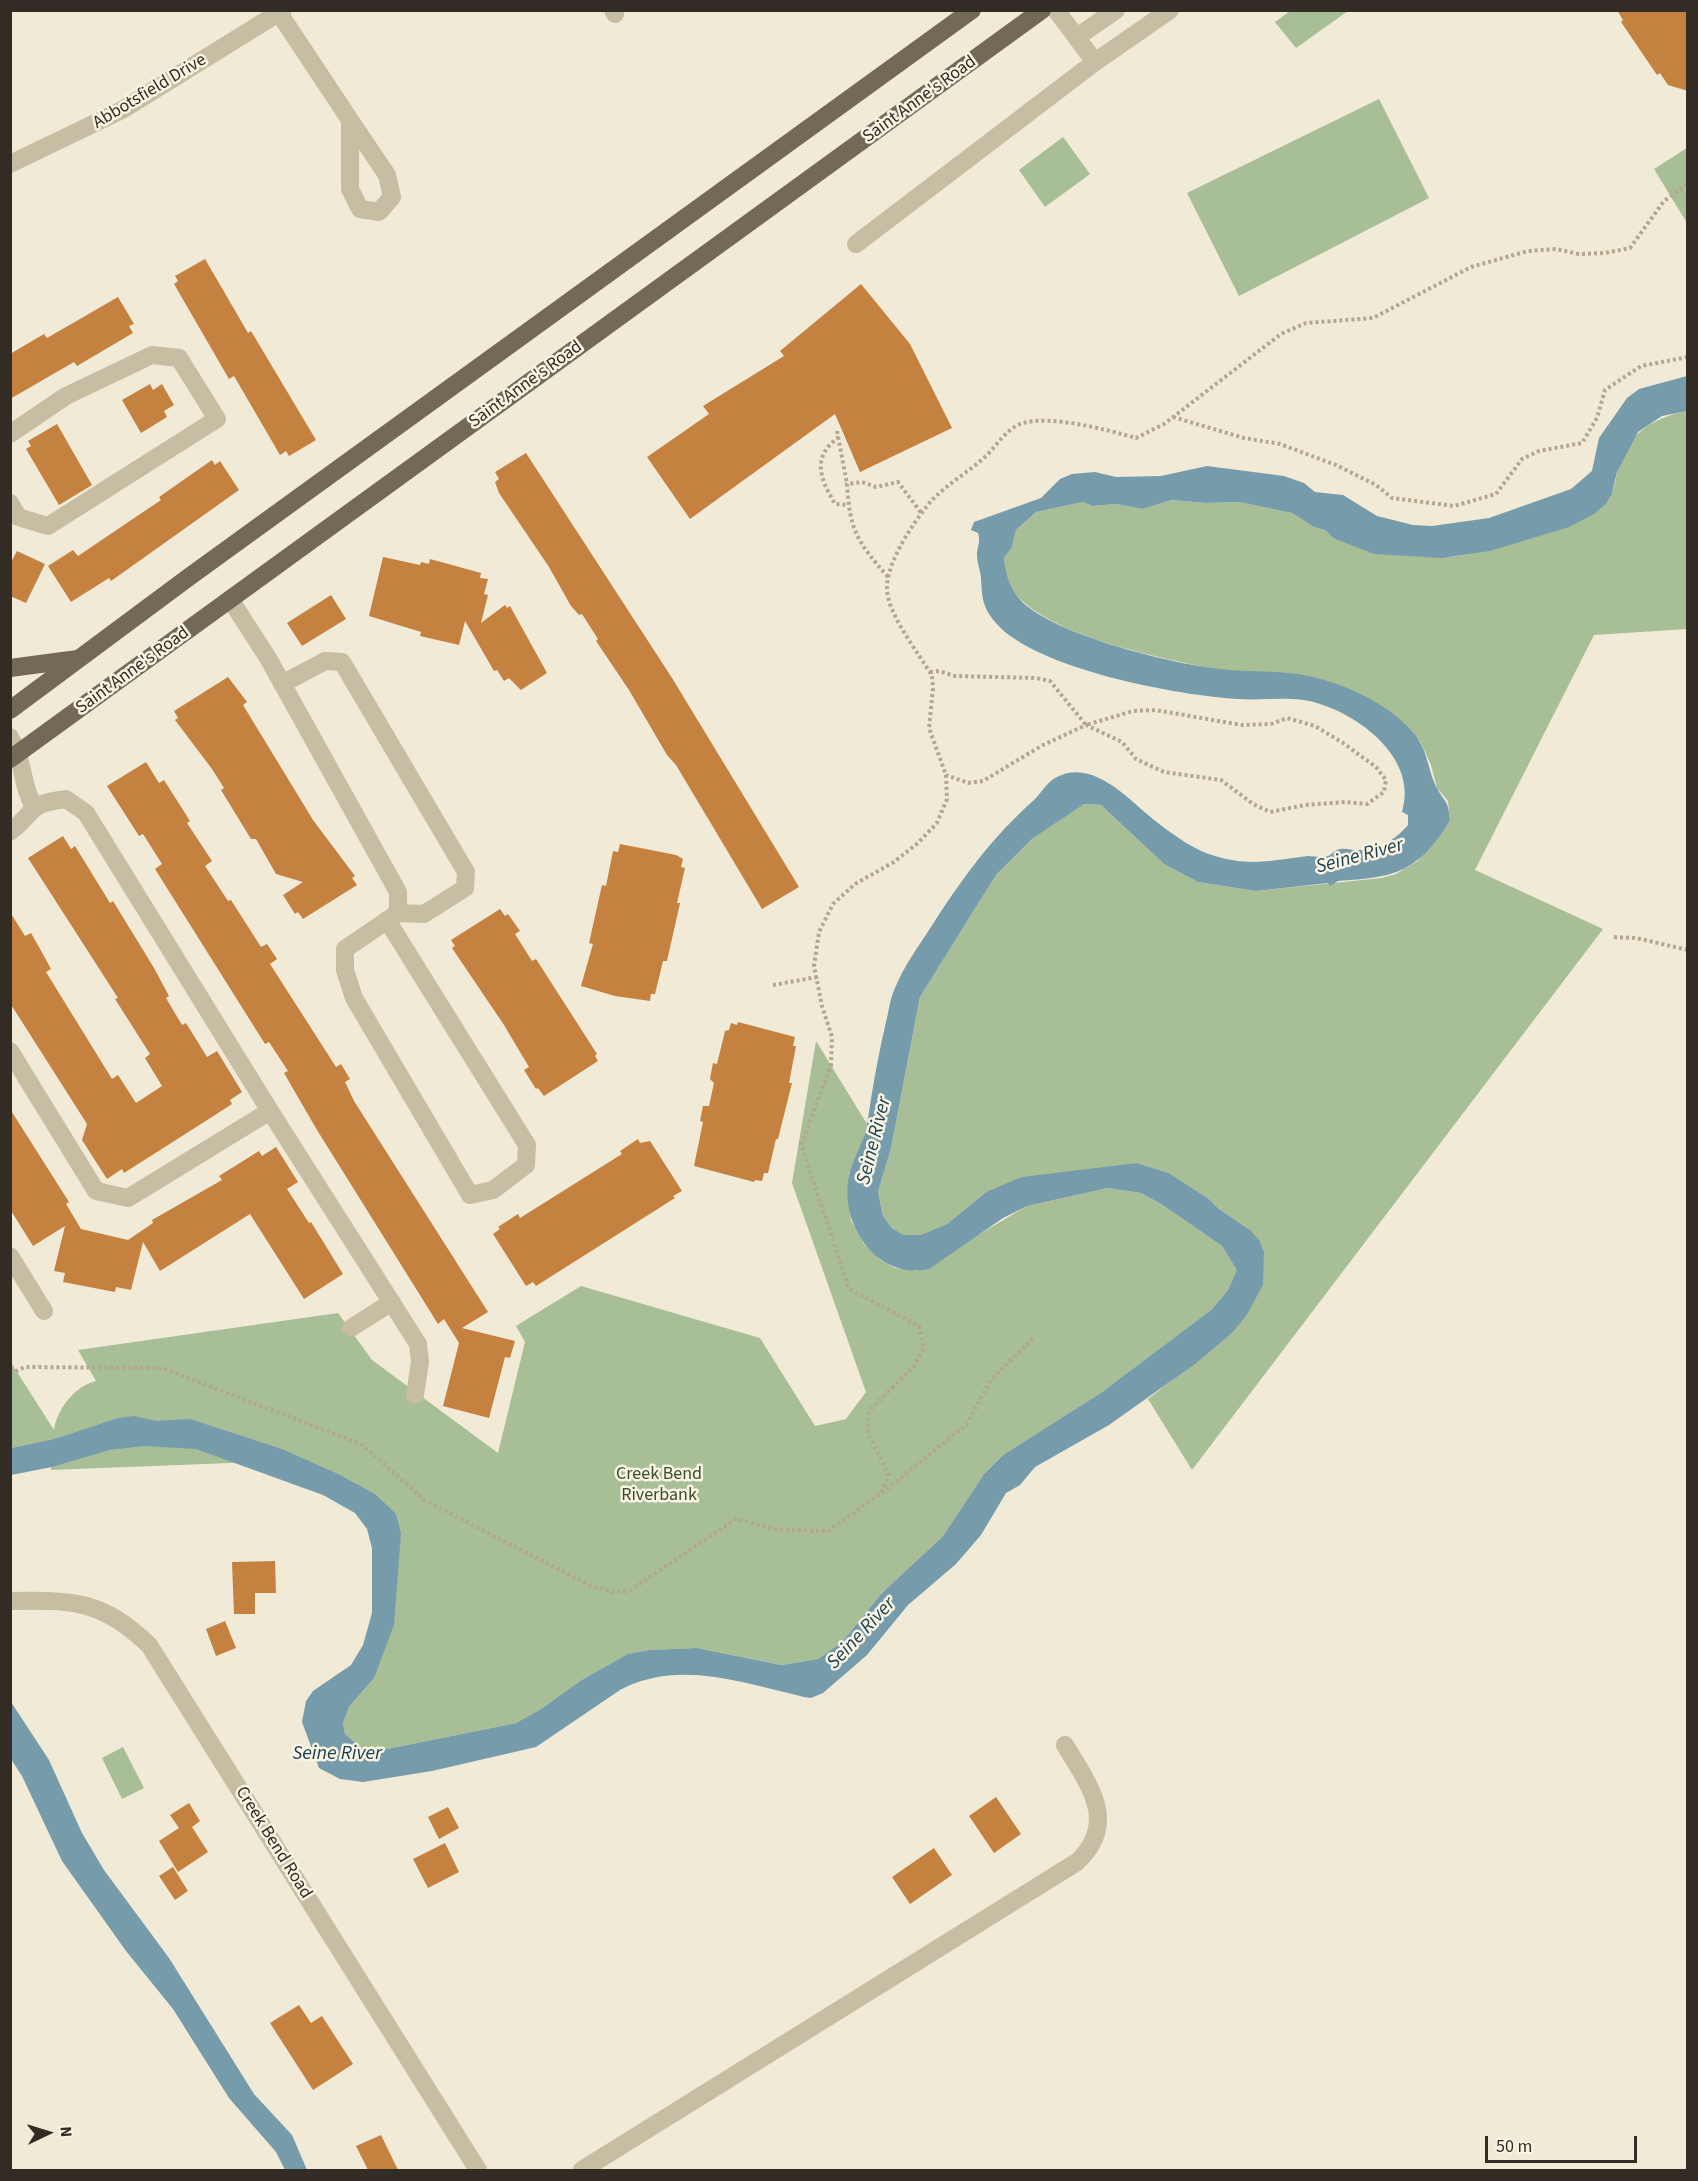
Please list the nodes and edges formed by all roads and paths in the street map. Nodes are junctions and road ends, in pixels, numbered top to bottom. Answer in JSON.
{"nodes":[{"id":1,"x":972,"y":10,"type":"edge"},
{"id":2,"x":1042,"y":10,"type":"edge"},
{"id":3,"x":1056,"y":10,"type":"edge"},
{"id":4,"x":1116,"y":10,"type":"edge"},
{"id":5,"x":1170,"y":10,"type":"edge"},
{"id":6,"x":281,"y":12,"type":"edge"},
{"id":7,"x":1077,"y":37,"type":"junction"},
{"id":8,"x":1095,"y":62,"type":"junction"},
{"id":9,"x":350,"y":120,"type":"dead end"},
{"id":10,"x":10,"y":164,"type":"edge"},
{"id":11,"x":1688,"y":184,"type":"edge"},
{"id":12,"x":856,"y":244,"type":"dead end"},
{"id":13,"x":1688,"y":357,"type":"edge"},
{"id":14,"x":1173,"y":417,"type":"junction"},
{"id":15,"x":837,"y":430,"type":"dead end"},
{"id":16,"x":10,"y":434,"type":"edge"},
{"id":17,"x":839,"y":437,"type":"junction"},
{"id":18,"x":847,"y":484,"type":"junction"},
{"id":19,"x":10,"y":503,"type":"edge"},
{"id":20,"x":848,"y":505,"type":"junction"},
{"id":21,"x":922,"y":514,"type":"junction"},
{"id":22,"x":888,"y":578,"type":"junction"},
{"id":23,"x":230,"y":599,"type":"junction"},
{"id":24,"x":82,"y":659,"type":"junction"},
{"id":25,"x":10,"y":668,"type":"edge"},
{"id":26,"x":930,"y":672,"type":"junction"},
{"id":27,"x":282,"y":684,"type":"junction"},
{"id":28,"x":10,"y":711,"type":"edge"},
{"id":29,"x":1086,"y":725,"type":"junction"},
{"id":30,"x":13,"y":749,"type":"edge"},
{"id":31,"x":946,"y":775,"type":"junction"},
{"id":32,"x":10,"y":782,"type":"edge"},
{"id":33,"x":31,"y":801,"type":"junction"},
{"id":34,"x":10,"y":832,"type":"edge"},
{"id":35,"x":392,"y":916,"type":"junction"},
{"id":36,"x":1614,"y":937,"type":"dead end"},
{"id":37,"x":1688,"y":950,"type":"edge"},
{"id":38,"x":817,"y":976,"type":"junction"},
{"id":39,"x":773,"y":985,"type":"dead end"},
{"id":40,"x":10,"y":1052,"type":"edge"},
{"id":41,"x":270,"y":1111,"type":"junction"},
{"id":42,"x":10,"y":1256,"type":"edge"},
{"id":43,"x":392,"y":1302,"type":"junction"},
{"id":44,"x":44,"y":1311,"type":"dead end"},
{"id":45,"x":351,"y":1328,"type":"dead end"},
{"id":46,"x":1035,"y":1336,"type":"dead end"},
{"id":47,"x":10,"y":1374,"type":"edge"},
{"id":48,"x":415,"y":1395,"type":"dead end"},
{"id":49,"x":881,"y":1493,"type":"junction"},
{"id":50,"x":10,"y":1601,"type":"edge"},
{"id":51,"x":1065,"y":1745,"type":"dead end"},
{"id":52,"x":478,"y":2170,"type":"edge"},
{"id":53,"x":582,"y":2170,"type":"edge"}],
"edges":[{"from":1,"to":24,"type":"main road"},
{"from":2,"to":23,"type":"main road","name":"Saint Anne's Road"},
{"from":3,"to":7,"type":"street"},
{"from":4,"to":7,"type":"street"},
{"from":5,"to":8,"type":"street"},
{"from":6,"to":9,"type":"street"},
{"from":6,"to":10,"type":"street","name":"Abbotsfield Drive"},
{"from":7,"to":8,"type":"street"},
{"from":8,"to":12,"type":"street"},
{"from":11,"to":14,"type":"path"},
{"from":13,"to":14,"type":"path"},
{"from":14,"to":21,"type":"path"},
{"from":15,"to":17,"type":"path"},
{"from":16,"to":19,"type":"street"},
{"from":17,"to":18,"type":"path"},
{"from":17,"to":20,"type":"path"},
{"from":18,"to":20,"type":"path"},
{"from":18,"to":21,"type":"path"},
{"from":20,"to":22,"type":"path"},
{"from":21,"to":22,"type":"path"},
{"from":22,"to":26,"type":"path"},
{"from":23,"to":27,"type":"street"},
{"from":23,"to":30,"type":"main road","name":"Saint Anne's Road"},
{"from":24,"to":25,"type":"main road"},
{"from":24,"to":28,"type":"main road"},
{"from":26,"to":29,"type":"path"},
{"from":26,"to":31,"type":"path"},
{"from":27,"to":35,"type":"street"},
{"from":27,"to":35,"type":"street"},
{"from":29,"to":29,"type":"path"},
{"from":29,"to":31,"type":"path"},
{"from":30,"to":33,"type":"street"},
{"from":31,"to":38,"type":"path"},
{"from":32,"to":33,"type":"street"},
{"from":33,"to":34,"type":"street"},
{"from":33,"to":41,"type":"street"},
{"from":35,"to":35,"type":"street"},
{"from":36,"to":37,"type":"path"},
{"from":38,"to":39,"type":"path"},
{"from":38,"to":49,"type":"path"},
{"from":40,"to":41,"type":"street"},
{"from":41,"to":43,"type":"street"},
{"from":42,"to":44,"type":"street"},
{"from":43,"to":45,"type":"street"},
{"from":43,"to":48,"type":"street"},
{"from":46,"to":49,"type":"path"},
{"from":47,"to":49,"type":"path"},
{"from":50,"to":52,"type":"street","name":"Creek Bend Road"},
{"from":51,"to":53,"type":"street"}]}
